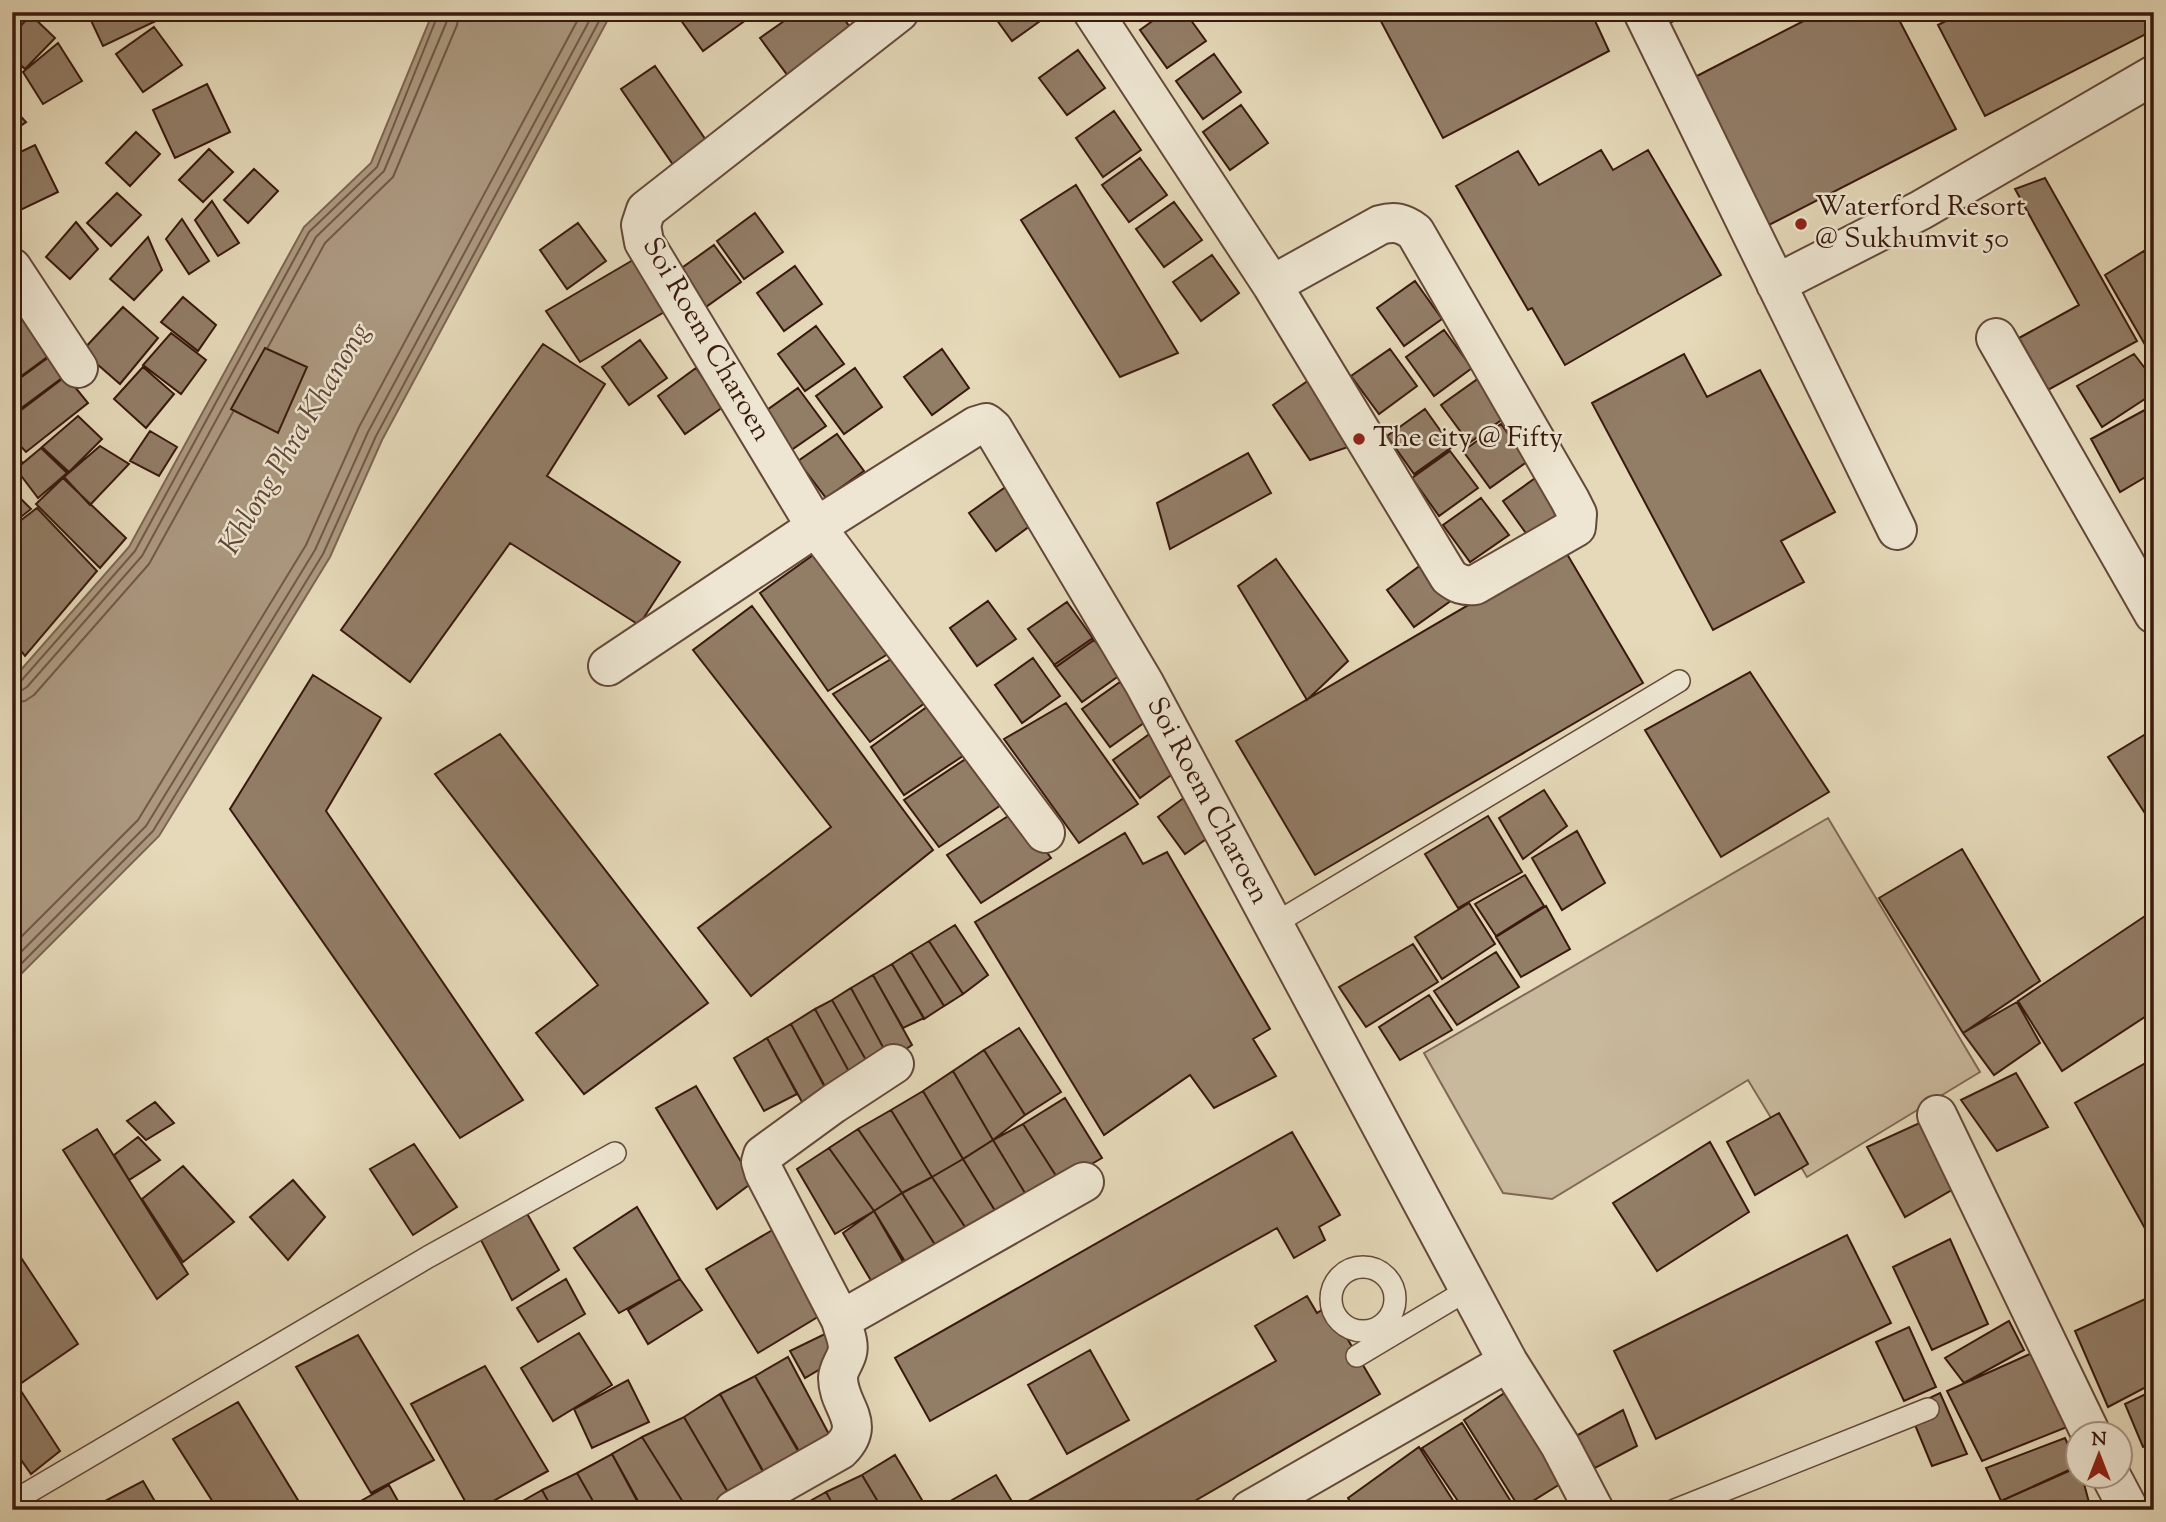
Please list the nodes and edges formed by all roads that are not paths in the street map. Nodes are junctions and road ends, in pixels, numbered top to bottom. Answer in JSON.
{"nodes":[{"id":1,"x":899,"y":12,"type":"edge"},
{"id":2,"x":1093,"y":12,"type":"edge"},
{"id":3,"x":1643,"y":12,"type":"edge"},
{"id":4,"x":2154,"y":75,"type":"edge"},
{"id":5,"x":12,"y":268,"type":"edge"},
{"id":6,"x":1776,"y":284,"type":"junction"},
{"id":7,"x":1272,"y":285,"type":"junction"},
{"id":8,"x":1996,"y":338,"type":"dead end"},
{"id":9,"x":78,"y":369,"type":"dead end"},
{"id":10,"x":816,"y":527,"type":"junction"},
{"id":11,"x":1897,"y":530,"type":"dead end"},
{"id":12,"x":2154,"y":614,"type":"edge"},
{"id":13,"x":608,"y":666,"type":"dead end"},
{"id":14,"x":1679,"y":681,"type":"dead end"},
{"id":15,"x":1045,"y":833,"type":"dead end"},
{"id":16,"x":1274,"y":924,"type":"junction"},
{"id":17,"x":894,"y":1064,"type":"dead end"},
{"id":18,"x":1937,"y":1115,"type":"dead end"},
{"id":19,"x":615,"y":1153,"type":"dead end"},
{"id":20,"x":1084,"y":1182,"type":"dead end"},
{"id":21,"x":1469,"y":1289,"type":"junction"},
{"id":22,"x":841,"y":1320,"type":"junction"},
{"id":23,"x":1357,"y":1356,"type":"dead end"},
{"id":24,"x":1508,"y":1363,"type":"junction"},
{"id":25,"x":1928,"y":1409,"type":"dead end"},
{"id":26,"x":2084,"y":1420,"type":"edge"},
{"id":27,"x":2118,"y":1490,"type":"edge"},
{"id":28,"x":12,"y":1502,"type":"edge"},
{"id":29,"x":734,"y":1510,"type":"edge"},
{"id":30,"x":1250,"y":1510,"type":"edge"},
{"id":31,"x":1594,"y":1510,"type":"edge"},
{"id":32,"x":1675,"y":1510,"type":"edge"},
{"id":33,"x":2129,"y":1510,"type":"edge"}],
"edges":[{"from":1,"to":10,"type":"street","name":"Soi Roem Charoen"},
{"from":2,"to":7,"type":"street"},
{"from":3,"to":6,"type":"street"},
{"from":4,"to":6,"type":"street"},
{"from":5,"to":9,"type":"street"},
{"from":6,"to":11,"type":"street"},
{"from":7,"to":7,"type":"street"},
{"from":8,"to":12,"type":"street"},
{"from":10,"to":13,"type":"street"},
{"from":10,"to":15,"type":"street","name":"Soi Roem Charoen"},
{"from":10,"to":16,"type":"street","name":"Soi Roem Charoen"},
{"from":14,"to":16,"type":"lane"},
{"from":16,"to":21,"type":"street","name":"Soi Roem Charoen"},
{"from":17,"to":22,"type":"street"},
{"from":18,"to":26,"type":"street"},
{"from":19,"to":28,"type":"lane"},
{"from":20,"to":22,"type":"street"},
{"from":21,"to":23,"type":"lane"},
{"from":21,"to":24,"type":"street","name":"Soi Roem Charoen"},
{"from":22,"to":29,"type":"street"},
{"from":24,"to":30,"type":"street"},
{"from":24,"to":31,"type":"street","name":"Soi Roem Charoen"},
{"from":25,"to":32,"type":"lane"},
{"from":27,"to":33,"type":"street"}]}
